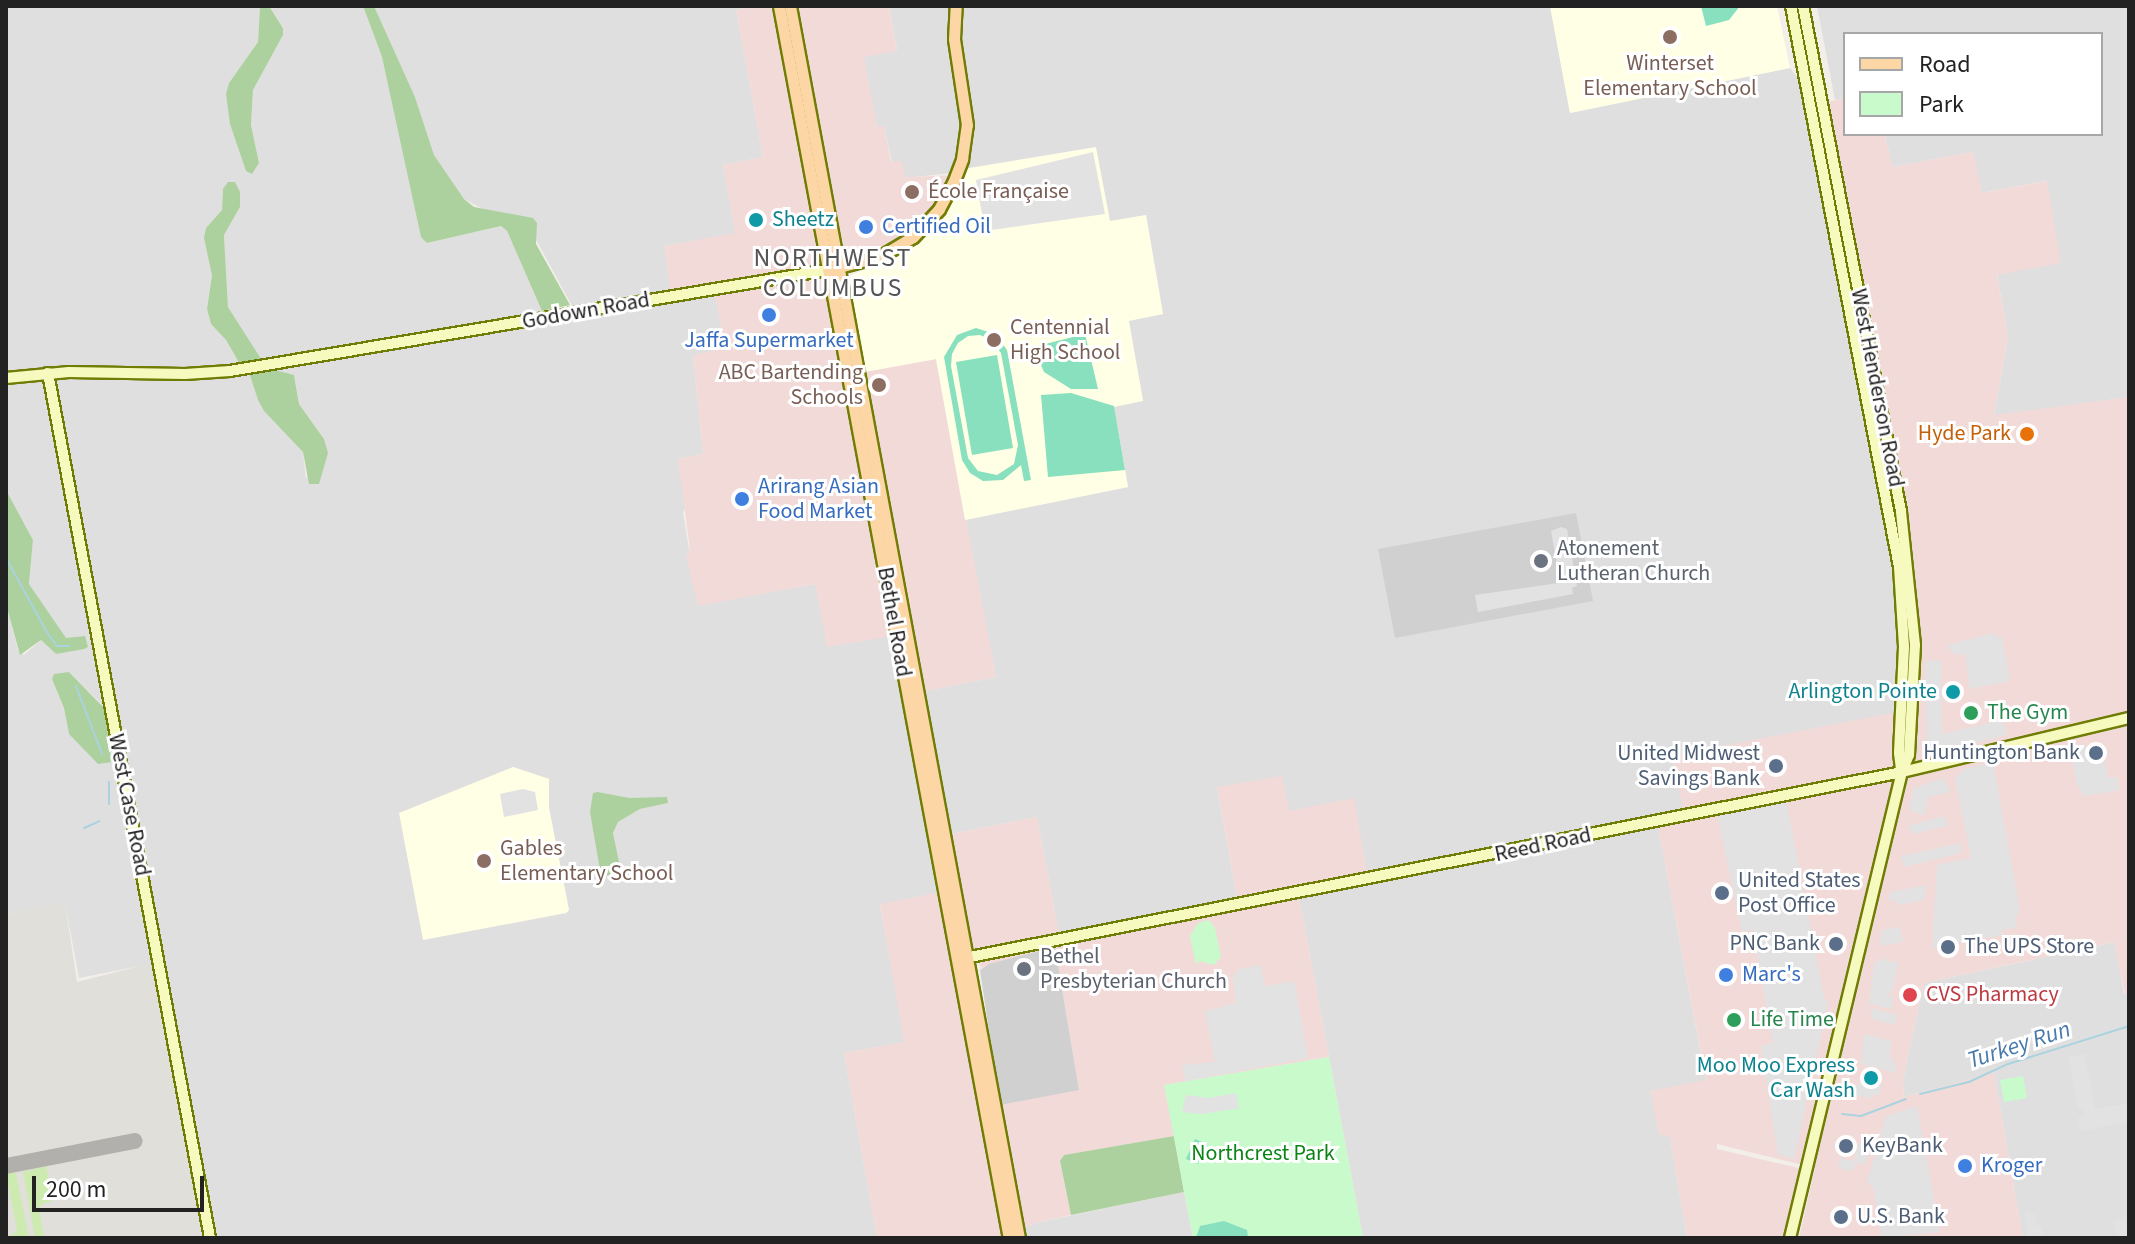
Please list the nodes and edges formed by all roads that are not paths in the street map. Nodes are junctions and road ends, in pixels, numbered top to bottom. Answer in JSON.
{"nodes":[{"id":1,"x":779,"y":6,"type":"edge"},
{"id":2,"x":790,"y":6,"type":"edge"},
{"id":3,"x":956,"y":6,"type":"edge"},
{"id":4,"x":1791,"y":6,"type":"edge"},
{"id":5,"x":1803,"y":6,"type":"edge"},
{"id":6,"x":833,"y":269,"type":"junction"},
{"id":7,"x":48,"y":373,"type":"junction"},
{"id":8,"x":6,"y":378,"type":"edge"},
{"id":9,"x":1922,"y":658,"type":"dead end"},
{"id":10,"x":1915,"y":697,"type":"junction"},
{"id":11,"x":2129,"y":718,"type":"edge"},
{"id":12,"x":1902,"y":772,"type":"junction"},
{"id":13,"x":968,"y":957,"type":"junction"},
{"id":14,"x":955,"y":960,"type":"junction"},
{"id":15,"x":210,"y":1238,"type":"edge"},
{"id":16,"x":1009,"y":1238,"type":"edge"},
{"id":17,"x":1019,"y":1238,"type":"edge"},
{"id":18,"x":1790,"y":1238,"type":"edge"}],
"edges":[{"from":1,"to":6,"type":"main road","name":"Bethel Road"},
{"from":2,"to":6,"type":"main road","name":"Bethel Road"},
{"from":3,"to":6,"type":"main road","name":"Godown Road"},
{"from":4,"to":12,"type":"main road","name":"West Henderson Road"},
{"from":5,"to":10,"type":"main road","name":"West Henderson Road"},
{"from":6,"to":7,"type":"main road","name":"Godown Road"},
{"from":6,"to":13,"type":"main road","name":"Bethel Road"},
{"from":6,"to":14,"type":"main road","name":"Bethel Road"},
{"from":7,"to":8,"type":"main road","name":"Godown Road"},
{"from":7,"to":15,"type":"main road","name":"West Case Road"},
{"from":9,"to":10,"type":"main road"},
{"from":10,"to":12,"type":"main road","name":"West Henderson Road"},
{"from":11,"to":12,"type":"main road","name":"Reed Road"},
{"from":12,"to":13,"type":"main road","name":"Reed Road"},
{"from":12,"to":18,"type":"main road","name":"West Henderson Road"},
{"from":13,"to":14,"type":"main road","name":"Reed Road"},
{"from":13,"to":17,"type":"main road","name":"Bethel Road"},
{"from":14,"to":16,"type":"main road","name":"Bethel Road"}]}
